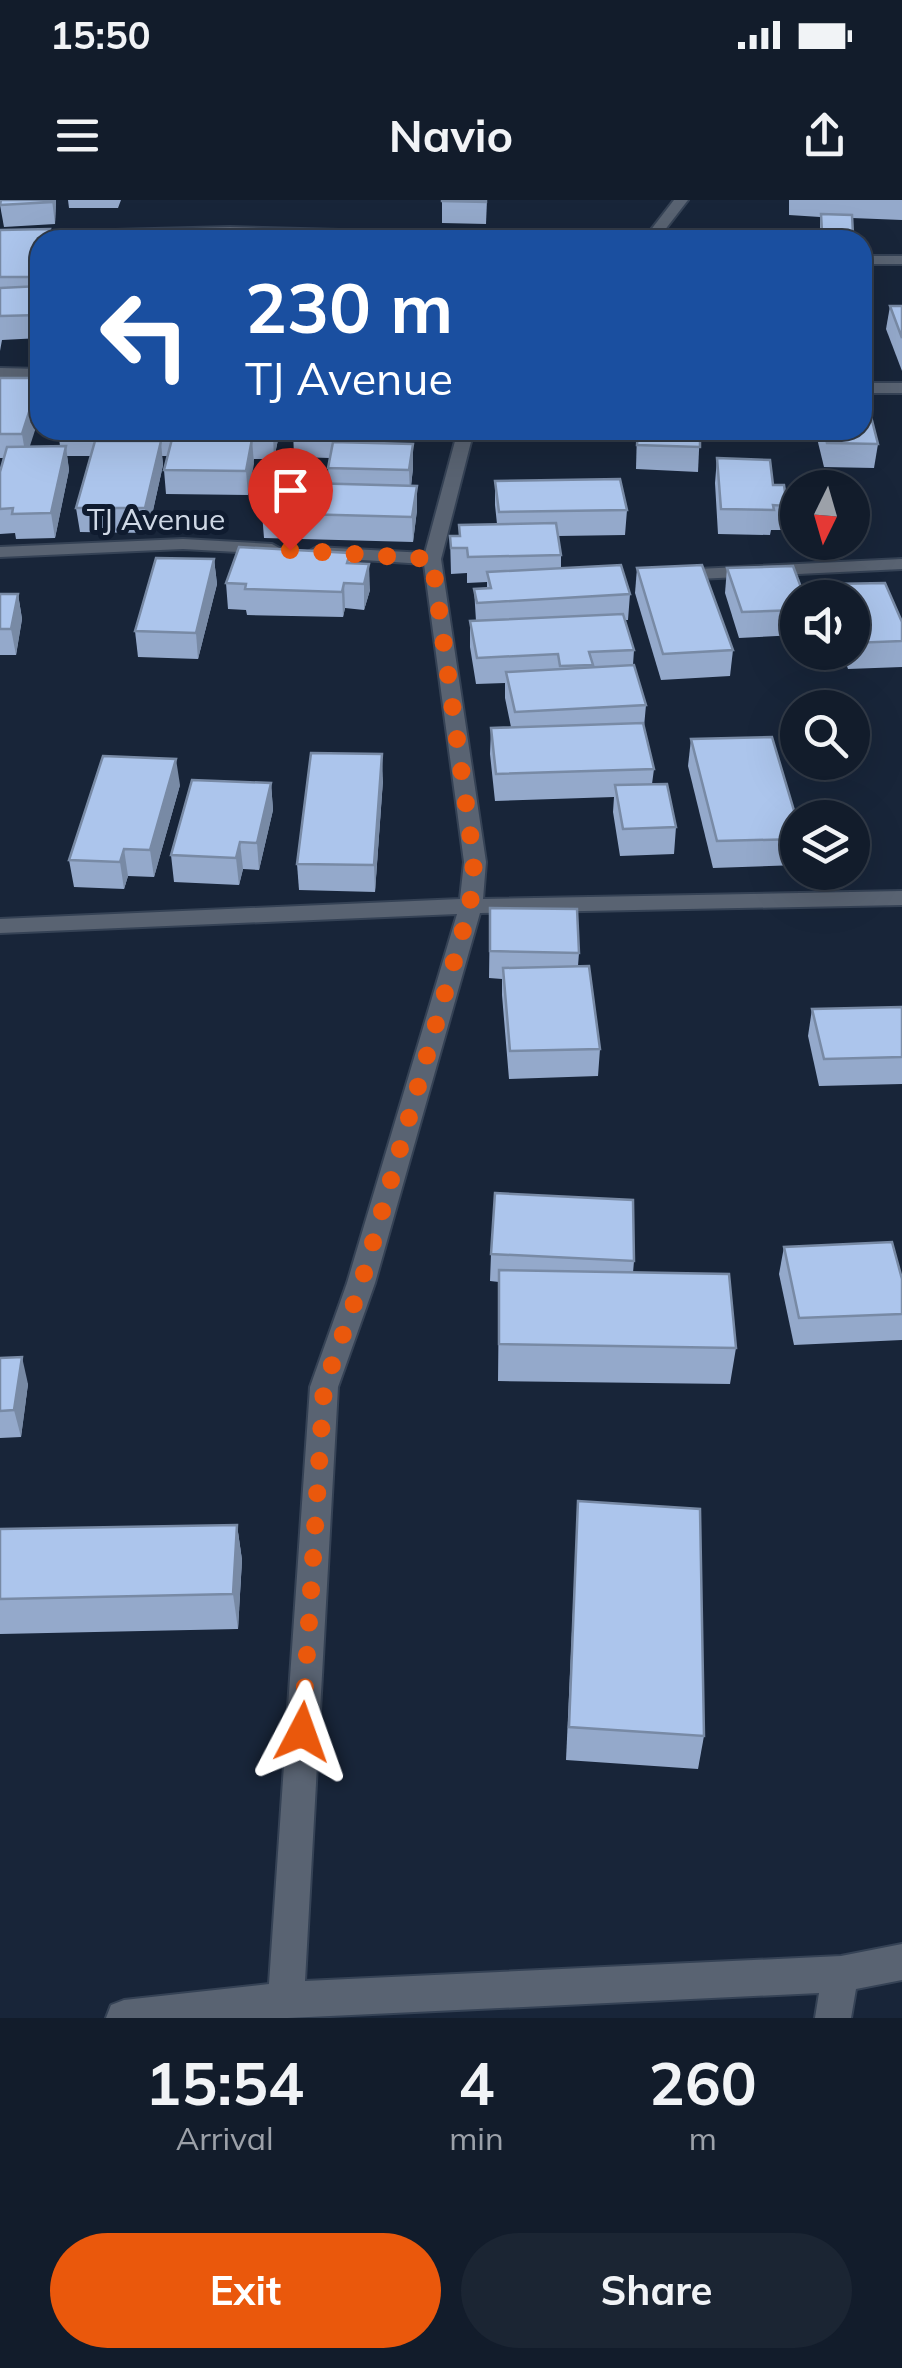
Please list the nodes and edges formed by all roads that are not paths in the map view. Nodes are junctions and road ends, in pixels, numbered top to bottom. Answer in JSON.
{"nodes":[{"id":1,"x":682,"y":200,"type":"edge"},
{"id":2,"x":658,"y":230,"type":"edge"},
{"id":3,"x":30,"y":236,"type":"edge"},
{"id":4,"x":0,"y":237,"type":"edge"},
{"id":5,"x":872,"y":260,"type":"edge"},
{"id":6,"x":902,"y":260,"type":"edge"},
{"id":7,"x":0,"y":373,"type":"edge"},
{"id":8,"x":30,"y":374,"type":"edge"},
{"id":9,"x":872,"y":388,"type":"edge"},
{"id":10,"x":902,"y":388,"type":"edge"},
{"id":11,"x":464,"y":440,"type":"edge"},
{"id":12,"x":0,"y":552,"type":"edge"},
{"id":13,"x":432,"y":559,"type":"junction"},
{"id":14,"x":902,"y":564,"type":"edge"},
{"id":15,"x":698,"y":574,"type":"edge"},
{"id":16,"x":902,"y":898,"type":"edge"},
{"id":17,"x":470,"y":906,"type":"junction"},
{"id":18,"x":0,"y":926,"type":"edge"},
{"id":19,"x":902,"y":1962,"type":"edge"},
{"id":20,"x":841,"y":1974,"type":"junction"},
{"id":21,"x":286,"y":2000,"type":"junction"},
{"id":22,"x":124,"y":2018,"type":"edge"},
{"id":23,"x":832,"y":2018,"type":"edge"}],
"edges":[{"from":1,"to":2,"type":"street"},
{"from":3,"to":4,"type":"street"},
{"from":5,"to":6,"type":"street"},
{"from":7,"to":8,"type":"street"},
{"from":9,"to":10,"type":"street"},
{"from":11,"to":13,"type":"street"},
{"from":12,"to":13,"type":"street","name":"TJ Avenue"},
{"from":13,"to":17,"type":"street"},
{"from":14,"to":15,"type":"street"},
{"from":16,"to":17,"type":"street"},
{"from":17,"to":18,"type":"street"},
{"from":17,"to":21,"type":"street"},
{"from":19,"to":20,"type":"street"},
{"from":20,"to":21,"type":"street"},
{"from":20,"to":23,"type":"street"},
{"from":21,"to":22,"type":"street"}]}
